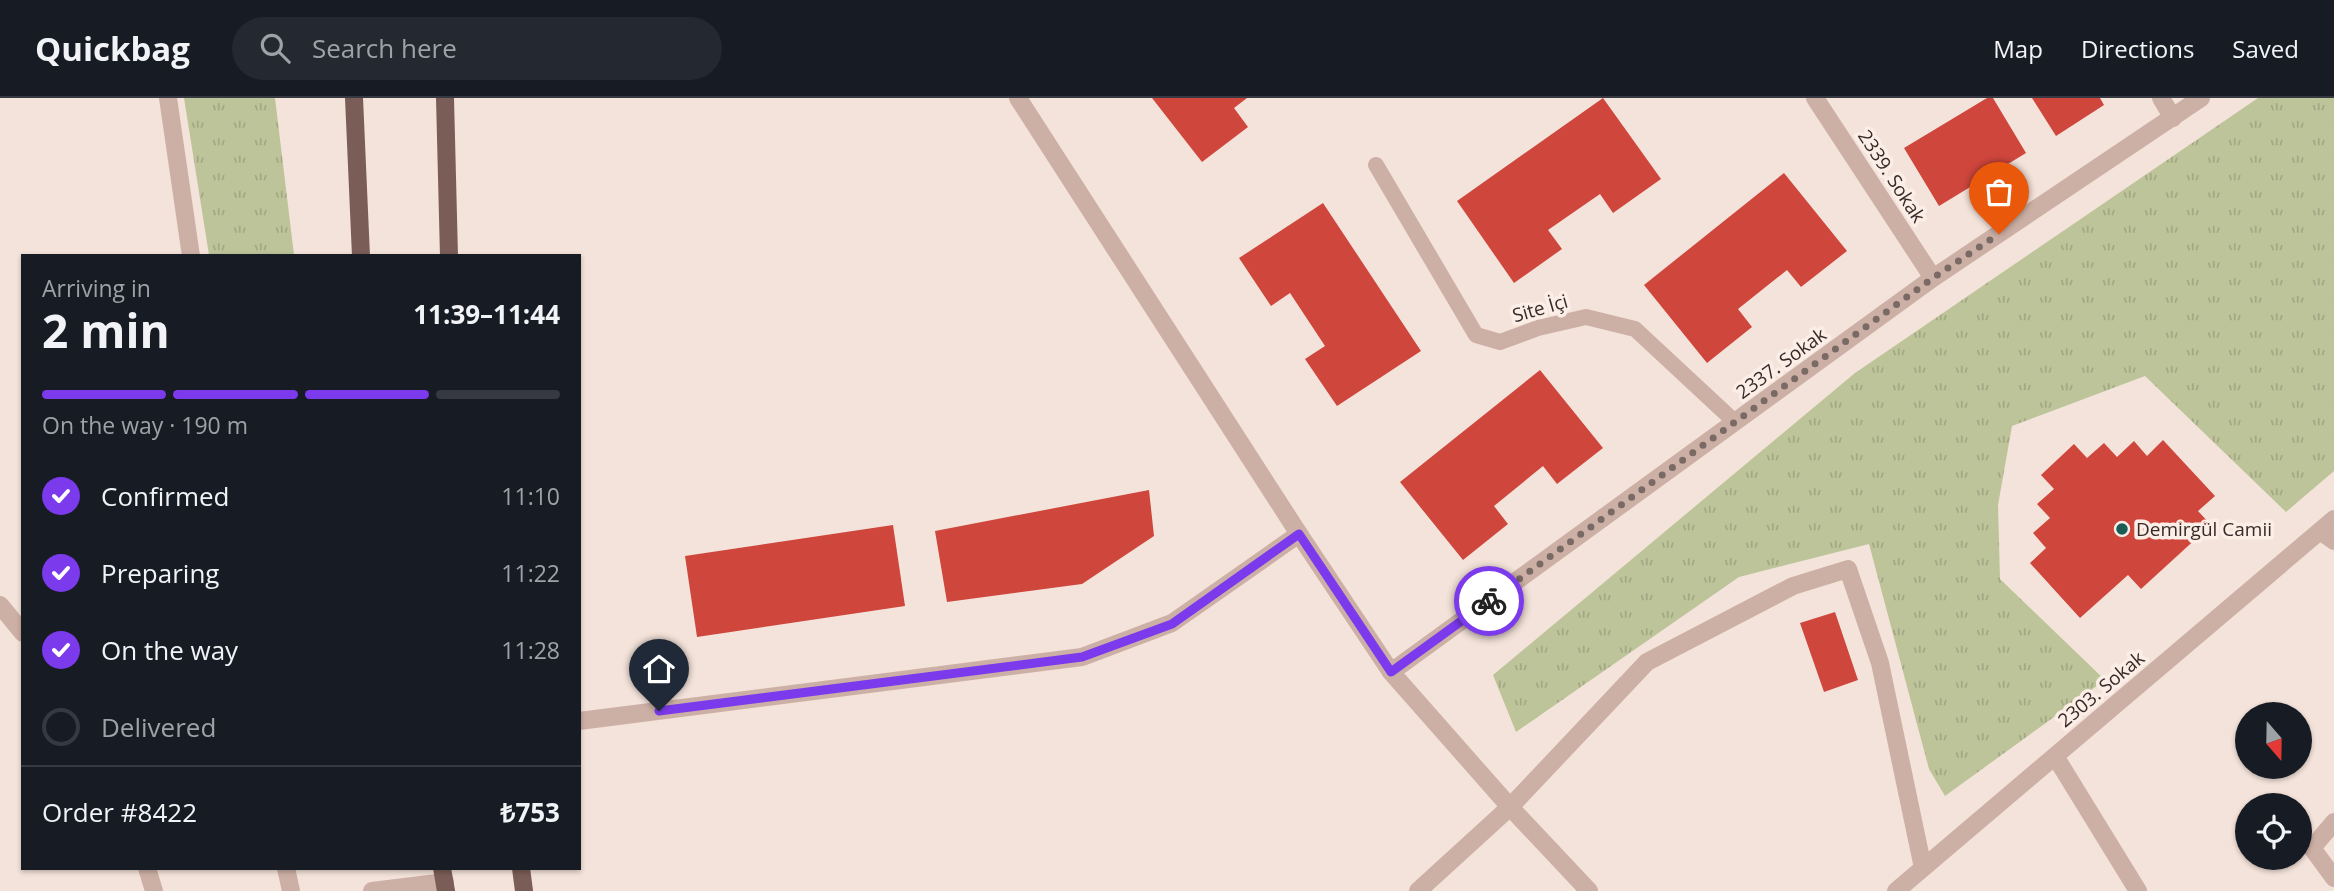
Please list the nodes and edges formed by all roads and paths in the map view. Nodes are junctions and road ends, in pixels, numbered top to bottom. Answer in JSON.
{"nodes":[{"id":1,"x":168,"y":98,"type":"edge"},
{"id":2,"x":354,"y":98,"type":"edge"},
{"id":3,"x":445,"y":98,"type":"edge"},
{"id":4,"x":1018,"y":98,"type":"edge"},
{"id":5,"x":1815,"y":98,"type":"edge"},
{"id":6,"x":2161,"y":98,"type":"edge"},
{"id":7,"x":2201,"y":98,"type":"edge"},
{"id":8,"x":2173,"y":118,"type":"junction"},
{"id":9,"x":1376,"y":165,"type":"dead end"},
{"id":10,"x":191,"y":254,"type":"edge"},
{"id":11,"x":361,"y":254,"type":"edge"},
{"id":12,"x":449,"y":254,"type":"edge"},
{"id":13,"x":1933,"y":278,"type":"junction"},
{"id":14,"x":1735,"y":422,"type":"junction"},
{"id":15,"x":2334,"y":519,"type":"edge"},
{"id":16,"x":1299,"y":534,"type":"junction"},
{"id":17,"x":2327,"y":536,"type":"edge"},
{"id":18,"x":0,"y":604,"type":"edge"},
{"id":19,"x":21,"y":630,"type":"edge"},
{"id":20,"x":1391,"y":672,"type":"junction"},
{"id":21,"x":581,"y":721,"type":"edge"},
{"id":22,"x":2055,"y":756,"type":"junction"},
{"id":23,"x":1510,"y":807,"type":"junction"},
{"id":24,"x":2334,"y":822,"type":"edge"},
{"id":25,"x":1923,"y":868,"type":"junction"},
{"id":26,"x":148,"y":870,"type":"edge"},
{"id":27,"x":286,"y":870,"type":"edge"},
{"id":28,"x":521,"y":870,"type":"edge"},
{"id":29,"x":2334,"y":878,"type":"edge"},
{"id":30,"x":444,"y":880,"type":"edge"},
{"id":31,"x":153,"y":891,"type":"edge"},
{"id":32,"x":291,"y":891,"type":"edge"},
{"id":33,"x":372,"y":891,"type":"edge"},
{"id":34,"x":524,"y":891,"type":"edge"},
{"id":35,"x":1418,"y":891,"type":"edge"},
{"id":36,"x":1589,"y":891,"type":"edge"},
{"id":37,"x":1896,"y":891,"type":"edge"},
{"id":38,"x":2138,"y":891,"type":"edge"}],
"edges":[{"from":1,"to":10,"type":"street"},
{"from":2,"to":11,"type":"main road"},
{"from":3,"to":12,"type":"main road"},
{"from":4,"to":16,"type":"street"},
{"from":5,"to":13,"type":"street","name":"2339. Sokak"},
{"from":6,"to":8,"type":"street"},
{"from":7,"to":8,"type":"street","name":"2337. Sokak"},
{"from":8,"to":13,"type":"street","name":"2337. Sokak"},
{"from":9,"to":14,"type":"lane","name":"Site İçi"},
{"from":13,"to":14,"type":"street","name":"2337. Sokak"},
{"from":14,"to":20,"type":"street","name":"2337. Sokak"},
{"from":15,"to":17,"type":"street","name":"2303. Sokak"},
{"from":16,"to":20,"type":"street"},
{"from":16,"to":21,"type":"street"},
{"from":17,"to":22,"type":"street","name":"2303. Sokak"},
{"from":18,"to":19,"type":"street"},
{"from":20,"to":23,"type":"street"},
{"from":22,"to":25,"type":"street","name":"2303. Sokak"},
{"from":22,"to":38,"type":"street"},
{"from":23,"to":25,"type":"street"},
{"from":23,"to":35,"type":"street"},
{"from":23,"to":36,"type":"street"},
{"from":24,"to":29,"type":"street"},
{"from":25,"to":37,"type":"street","name":"2303. Sokak"},
{"from":26,"to":31,"type":"street"},
{"from":27,"to":32,"type":"street"},
{"from":28,"to":34,"type":"main road"},
{"from":30,"to":33,"type":"street"}]}
